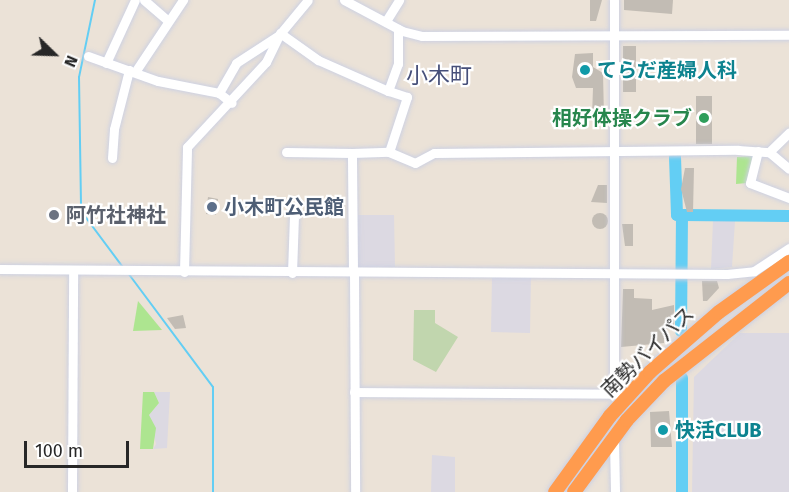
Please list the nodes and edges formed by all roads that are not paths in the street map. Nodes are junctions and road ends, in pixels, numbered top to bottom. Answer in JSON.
{"nodes":[{"id":1,"x":135,"y":0,"type":"edge"},
{"id":2,"x":144,"y":0,"type":"edge"},
{"id":3,"x":183,"y":0,"type":"edge"},
{"id":4,"x":308,"y":0,"type":"edge"},
{"id":5,"x":344,"y":0,"type":"edge"},
{"id":6,"x":399,"y":0,"type":"edge"},
{"id":7,"x":614,"y":0,"type":"edge"},
{"id":8,"x":167,"y":20,"type":"junction"},
{"id":9,"x":386,"y":21,"type":"junction"},
{"id":10,"x":398,"y":29,"type":"junction"},
{"id":11,"x":280,"y":34,"type":"junction"},
{"id":12,"x":614,"y":35,"type":"junction"},
{"id":13,"x":789,"y":35,"type":"edge"},
{"id":14,"x":88,"y":56,"type":"dead end"},
{"id":15,"x":106,"y":63,"type":"junction"},
{"id":16,"x":132,"y":71,"type":"junction"},
{"id":17,"x":388,"y":91,"type":"junction"},
{"id":18,"x":219,"y":93,"type":"junction"},
{"id":19,"x":232,"y":103,"type":"junction"},
{"id":20,"x":789,"y":133,"type":"edge"},
{"id":21,"x":286,"y":152,"type":"dead end"},
{"id":22,"x":389,"y":152,"type":"junction"},
{"id":23,"x":758,"y":152,"type":"junction"},
{"id":24,"x":769,"y":152,"type":"junction"},
{"id":25,"x":352,"y":153,"type":"junction"},
{"id":26,"x":612,"y":153,"type":"junction"},
{"id":27,"x":112,"y":158,"type":"dead end"},
{"id":28,"x":789,"y":169,"type":"edge"},
{"id":29,"x":789,"y":198,"type":"edge"},
{"id":30,"x":294,"y":216,"type":"dead end"},
{"id":31,"x":789,"y":248,"type":"edge"},
{"id":32,"x":789,"y":262,"type":"edge"},
{"id":33,"x":0,"y":269,"type":"edge"},
{"id":34,"x":612,"y":270,"type":"junction"},
{"id":35,"x":73,"y":271,"type":"junction"},
{"id":36,"x":184,"y":272,"type":"junction"},
{"id":37,"x":292,"y":273,"type":"junction"},
{"id":38,"x":353,"y":273,"type":"junction"},
{"id":39,"x":789,"y":283,"type":"edge"},
{"id":40,"x":354,"y":392,"type":"junction"},
{"id":41,"x":620,"y":395,"type":"junction"},
{"id":42,"x":614,"y":437,"type":"junction"},
{"id":43,"x":72,"y":492,"type":"edge"},
{"id":44,"x":355,"y":492,"type":"edge"},
{"id":45,"x":555,"y":492,"type":"edge"},
{"id":46,"x":574,"y":492,"type":"edge"},
{"id":47,"x":615,"y":492,"type":"edge"}],
"edges":[{"from":1,"to":15,"type":"street"},
{"from":2,"to":8,"type":"street"},
{"from":3,"to":8,"type":"street"},
{"from":4,"to":11,"type":"street"},
{"from":5,"to":9,"type":"street"},
{"from":6,"to":9,"type":"street"},
{"from":7,"to":12,"type":"street"},
{"from":8,"to":16,"type":"street"},
{"from":9,"to":10,"type":"street"},
{"from":10,"to":12,"type":"street"},
{"from":10,"to":17,"type":"street"},
{"from":11,"to":17,"type":"street"},
{"from":11,"to":18,"type":"street"},
{"from":11,"to":19,"type":"street"},
{"from":12,"to":13,"type":"street"},
{"from":12,"to":26,"type":"street"},
{"from":14,"to":15,"type":"street"},
{"from":15,"to":16,"type":"street"},
{"from":16,"to":18,"type":"street"},
{"from":16,"to":27,"type":"street"},
{"from":17,"to":22,"type":"street"},
{"from":18,"to":19,"type":"street"},
{"from":19,"to":36,"type":"street"},
{"from":20,"to":24,"type":"street"},
{"from":21,"to":25,"type":"street"},
{"from":22,"to":25,"type":"street"},
{"from":22,"to":26,"type":"street"},
{"from":23,"to":24,"type":"street"},
{"from":23,"to":26,"type":"street"},
{"from":23,"to":29,"type":"street"},
{"from":24,"to":28,"type":"street"},
{"from":25,"to":38,"type":"street"},
{"from":26,"to":34,"type":"street"},
{"from":30,"to":37,"type":"street"},
{"from":31,"to":34,"type":"street"},
{"from":32,"to":41,"type":"highway","name":"南勢バイパス"},
{"from":33,"to":35,"type":"street"},
{"from":34,"to":38,"type":"street"},
{"from":34,"to":41,"type":"street"},
{"from":35,"to":36,"type":"street"},
{"from":35,"to":43,"type":"street"},
{"from":36,"to":37,"type":"street"},
{"from":37,"to":38,"type":"street"},
{"from":38,"to":40,"type":"street"},
{"from":39,"to":42,"type":"highway","name":"南勢バイパス"},
{"from":40,"to":41,"type":"street"},
{"from":40,"to":44,"type":"street"},
{"from":41,"to":45,"type":"highway","name":"南勢バイパス"},
{"from":42,"to":46,"type":"highway","name":"南勢バイパス"},
{"from":42,"to":47,"type":"street"}]}
